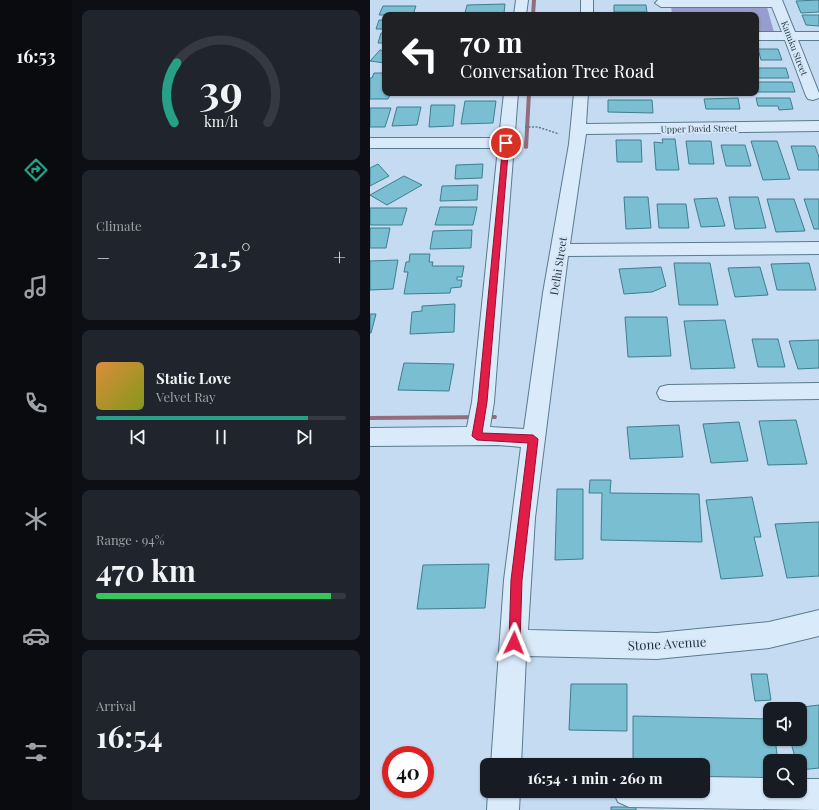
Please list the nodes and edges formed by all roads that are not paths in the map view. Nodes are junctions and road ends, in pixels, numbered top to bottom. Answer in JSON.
{"nodes":[{"id":1,"x":522,"y":0,"type":"edge"},
{"id":2,"x":587,"y":0,"type":"edge"},
{"id":3,"x":777,"y":1,"type":"edge"},
{"id":4,"x":662,"y":6,"type":"edge"},
{"id":5,"x":520,"y":12,"type":"edge"},
{"id":6,"x":587,"y":12,"type":"edge"},
{"id":7,"x":759,"y":36,"type":"edge"},
{"id":8,"x":790,"y":36,"type":"junction"},
{"id":9,"x":819,"y":36,"type":"edge"},
{"id":10,"x":511,"y":96,"type":"edge"},
{"id":11,"x":581,"y":96,"type":"edge"},
{"id":12,"x":813,"y":96,"type":"dead end"},
{"id":13,"x":819,"y":126,"type":"edge"},
{"id":14,"x":578,"y":132,"type":"junction"},
{"id":15,"x":507,"y":135,"type":"junction"},
{"id":16,"x":370,"y":143,"type":"edge"},
{"id":17,"x":819,"y":248,"type":"edge"},
{"id":18,"x":560,"y":250,"type":"junction"},
{"id":19,"x":819,"y":391,"type":"edge"},
{"id":20,"x":668,"y":393,"type":"dead end"},
{"id":21,"x":478,"y":431,"type":"junction"},
{"id":22,"x":370,"y":437,"type":"edge"},
{"id":23,"x":533,"y":439,"type":"junction"},
{"id":24,"x":819,"y":623,"type":"edge"},
{"id":25,"x":514,"y":643,"type":"junction"},
{"id":26,"x":506,"y":758,"type":"edge"},
{"id":27,"x":710,"y":793,"type":"edge"},
{"id":28,"x":819,"y":795,"type":"edge"},
{"id":29,"x":504,"y":798,"type":"edge"},
{"id":30,"x":503,"y":810,"type":"edge"}],
"edges":[{"from":1,"to":5,"type":"street"},
{"from":2,"to":6,"type":"street"},
{"from":3,"to":4,"type":"street"},
{"from":3,"to":8,"type":"street","name":"Kanuku Street"},
{"from":7,"to":8,"type":"street"},
{"from":8,"to":9,"type":"street"},
{"from":8,"to":12,"type":"street","name":"Kanuku Street"},
{"from":10,"to":15,"type":"street"},
{"from":11,"to":14,"type":"street","name":"Delhi Street"},
{"from":13,"to":14,"type":"street","name":"Upper David Street"},
{"from":14,"to":18,"type":"street","name":"Delhi Street"},
{"from":15,"to":16,"type":"street"},
{"from":15,"to":21,"type":"street"},
{"from":17,"to":18,"type":"street"},
{"from":18,"to":23,"type":"street","name":"Delhi Street"},
{"from":19,"to":20,"type":"street"},
{"from":21,"to":22,"type":"street"},
{"from":21,"to":23,"type":"street"},
{"from":23,"to":25,"type":"street","name":"Delhi Street"},
{"from":24,"to":25,"type":"street","name":"Stone Avenue"},
{"from":25,"to":26,"type":"street","name":"Delhi Street"},
{"from":27,"to":28,"type":"street"},
{"from":29,"to":30,"type":"street"}]}
